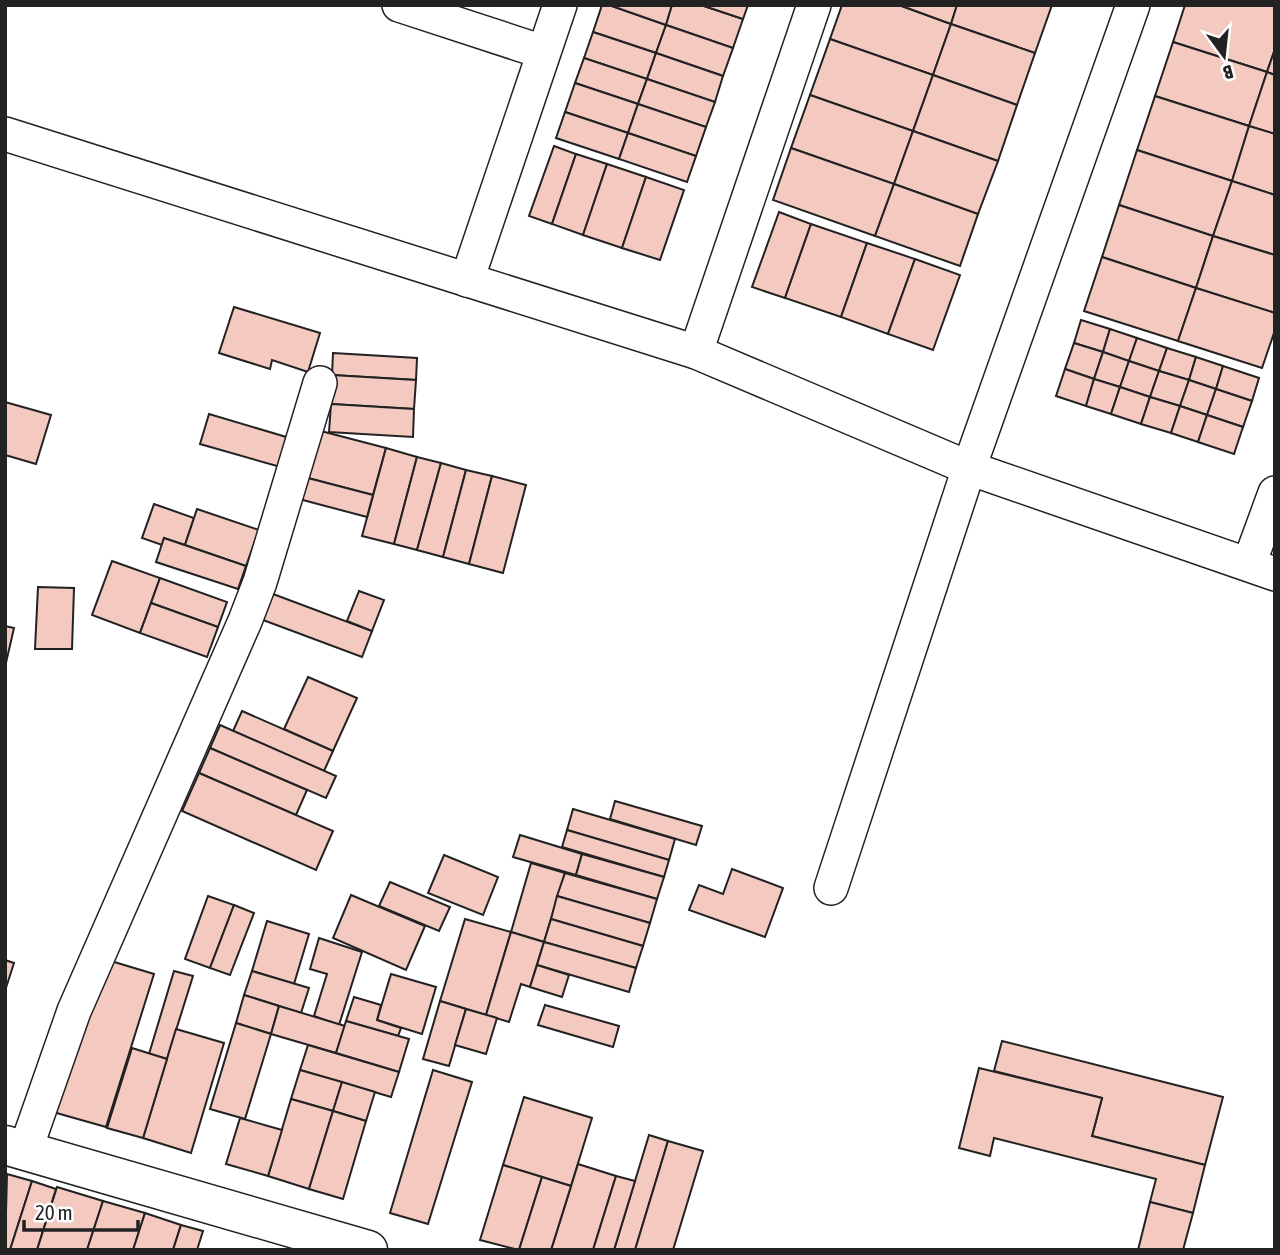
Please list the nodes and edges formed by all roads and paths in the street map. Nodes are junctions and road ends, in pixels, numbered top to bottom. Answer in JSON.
{"nodes":[{"id":1,"x":399,"y":5,"type":"edge"},
{"id":2,"x":560,"y":5,"type":"edge"},
{"id":3,"x":814,"y":5,"type":"edge"},
{"id":4,"x":1133,"y":5,"type":"edge"},
{"id":5,"x":543,"y":52,"type":"junction"},
{"id":6,"x":5,"y":134,"type":"edge"},
{"id":7,"x":467,"y":280,"type":"junction"},
{"id":8,"x":696,"y":352,"type":"junction"},
{"id":9,"x":320,"y":383,"type":"dead end"},
{"id":10,"x":969,"y":468,"type":"junction"},
{"id":11,"x":1275,"y":493,"type":"edge"},
{"id":12,"x":1262,"y":569,"type":"edge"},
{"id":13,"x":831,"y":888,"type":"dead end"},
{"id":14,"x":15,"y":1148,"type":"edge"},
{"id":15,"x":368,"y":1250,"type":"edge"}],
"edges":[{"from":1,"to":5,"type":"street"},
{"from":2,"to":5,"type":"street"},
{"from":3,"to":8,"type":"street"},
{"from":4,"to":10,"type":"street"},
{"from":5,"to":7,"type":"street"},
{"from":6,"to":7,"type":"street"},
{"from":7,"to":8,"type":"street"},
{"from":8,"to":10,"type":"street"},
{"from":9,"to":14,"type":"street"},
{"from":10,"to":12,"type":"street"},
{"from":10,"to":13,"type":"street"},
{"from":11,"to":12,"type":"street"},
{"from":14,"to":15,"type":"main road"}]}
